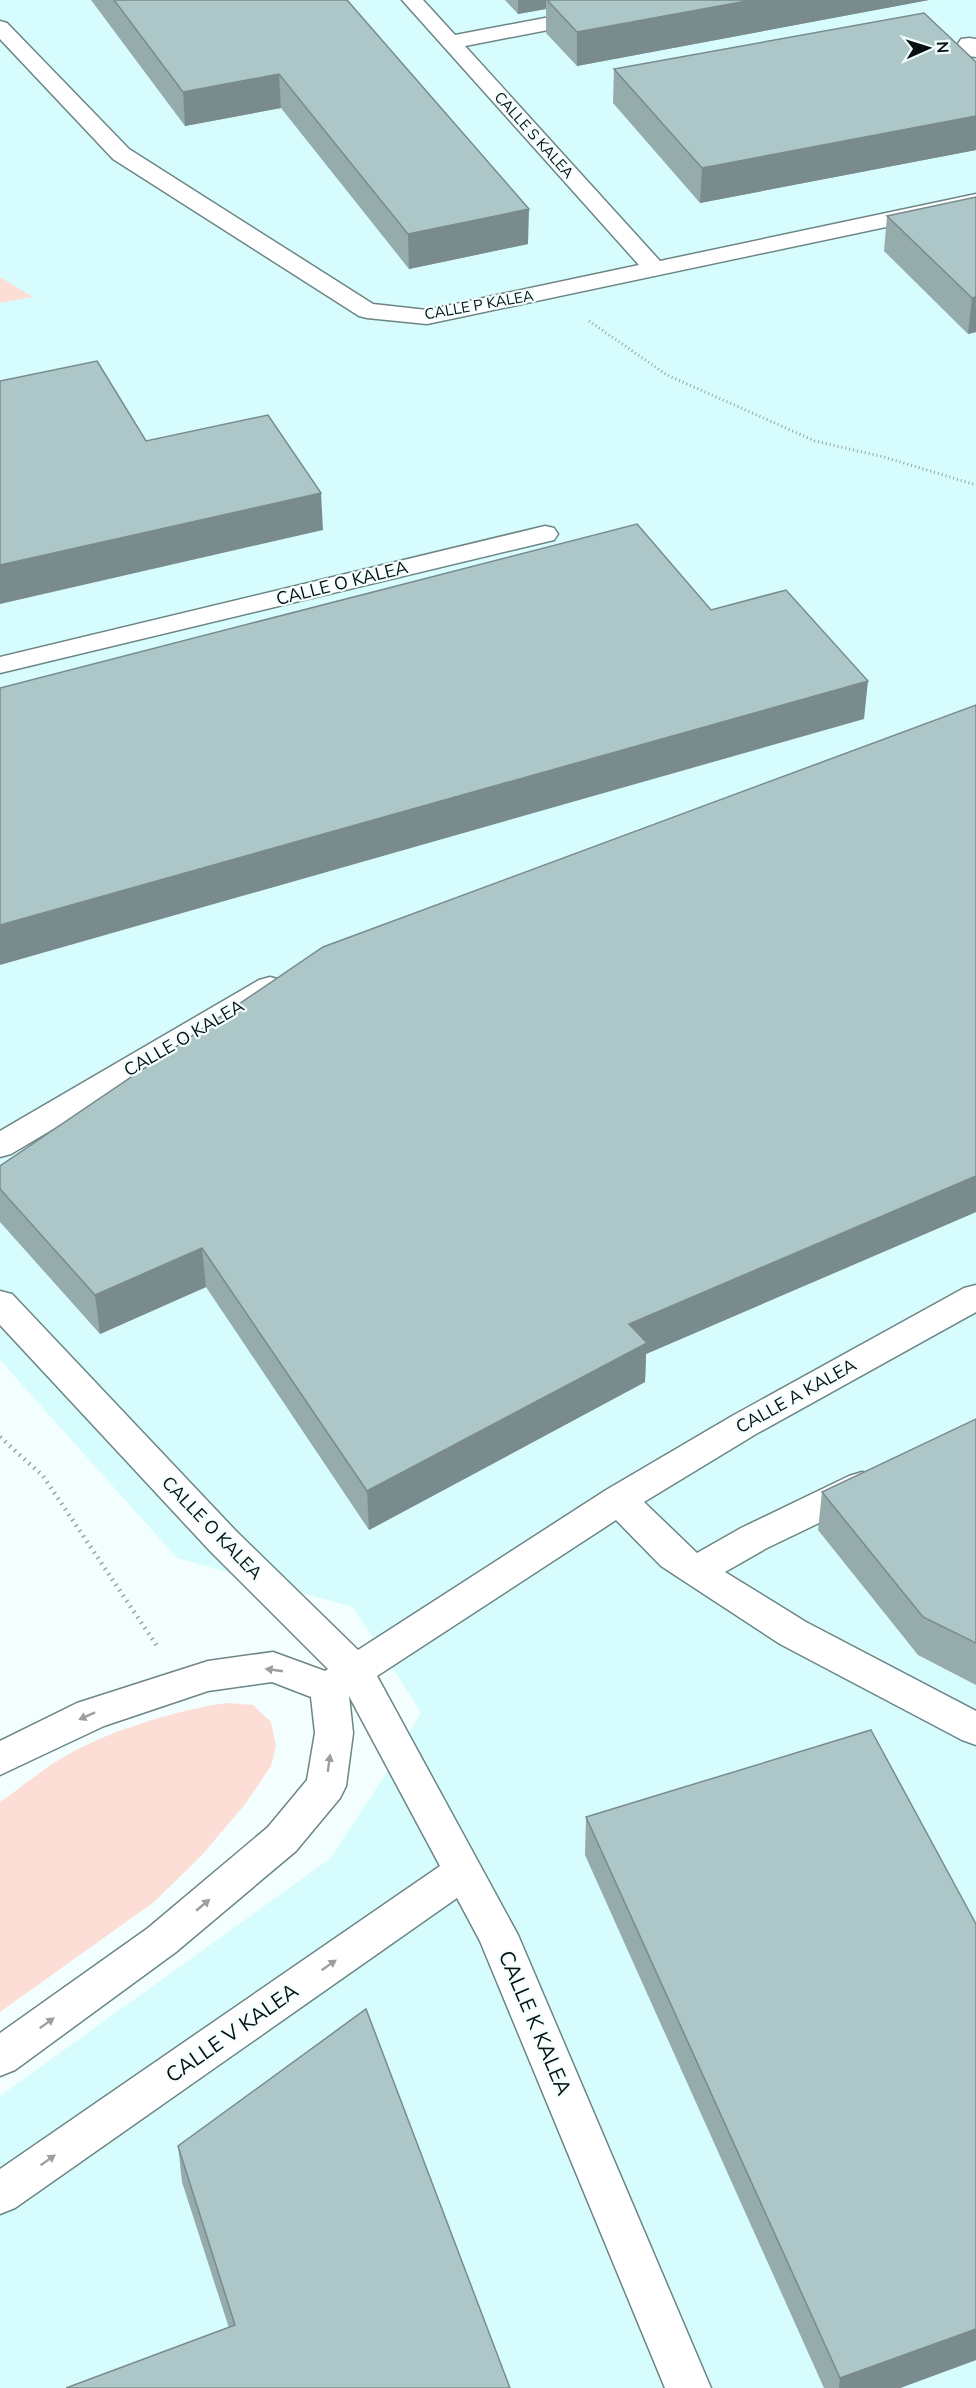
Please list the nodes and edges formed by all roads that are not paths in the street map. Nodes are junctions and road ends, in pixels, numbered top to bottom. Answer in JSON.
{"nodes":[{"id":1,"x":412,"y":0,"type":"edge"},
{"id":2,"x":672,"y":0,"type":"edge"},
{"id":3,"x":0,"y":27,"type":"edge"},
{"id":4,"x":450,"y":42,"type":"junction"},
{"id":5,"x":976,"y":201,"type":"edge"},
{"id":6,"x":656,"y":270,"type":"junction"},
{"id":7,"x":544,"y":534,"type":"dead end"},
{"id":8,"x":0,"y":665,"type":"edge"},
{"id":9,"x":297,"y":971,"type":"edge"},
{"id":10,"x":0,"y":1146,"type":"edge"},
{"id":11,"x":976,"y":1297,"type":"edge"},
{"id":12,"x":0,"y":1302,"type":"edge"},
{"id":13,"x":891,"y":1472,"type":"edge"},
{"id":14,"x":619,"y":1500,"type":"junction"},
{"id":15,"x":695,"y":1571,"type":"junction"},
{"id":16,"x":342,"y":1679,"type":"junction"},
{"id":17,"x":976,"y":1729,"type":"edge"},
{"id":18,"x":0,"y":1759,"type":"edge"},
{"id":19,"x":464,"y":1871,"type":"junction"},
{"id":20,"x":0,"y":2057,"type":"edge"},
{"id":21,"x":0,"y":2194,"type":"edge"},
{"id":22,"x":688,"y":2388,"type":"edge"}],
"edges":[{"from":1,"to":4,"type":"street","name":"CALLE S KALEA"},
{"from":2,"to":4,"type":"street"},
{"from":3,"to":6,"type":"street","name":"CALLE P KALEA"},
{"from":4,"to":6,"type":"street","name":"CALLE S KALEA"},
{"from":5,"to":6,"type":"street","name":"CALLE P KALEA"},
{"from":7,"to":8,"type":"street","name":"CALLE O KALEA"},
{"from":9,"to":10,"type":"street","name":"CALLE O KALEA"},
{"from":11,"to":14,"type":"street","name":"CALLE A KALEA"},
{"from":12,"to":16,"type":"street","name":"CALLE O KALEA"},
{"from":13,"to":15,"type":"street"},
{"from":14,"to":15,"type":"street"},
{"from":14,"to":16,"type":"street","name":"CALLE A KALEA"},
{"from":15,"to":17,"type":"street"},
{"from":16,"to":18,"type":"street","one_way":true},
{"from":16,"to":19,"type":"street","name":"CALLE K KALEA"},
{"from":20,"to":16,"type":"street","one_way":true},
{"from":21,"to":19,"type":"street","name":"CALLE V KALEA","one_way":true},
{"from":19,"to":22,"type":"street","name":"CALLE K KALEA"}]}
